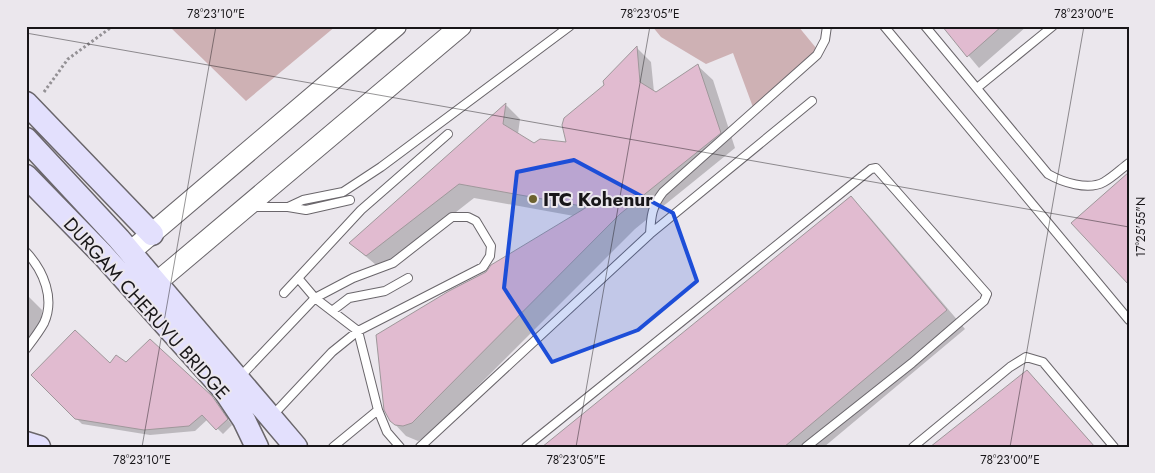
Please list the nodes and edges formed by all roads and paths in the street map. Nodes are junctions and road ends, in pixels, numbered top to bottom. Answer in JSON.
{"nodes":[{"id":1,"x":113,"y":26,"type":"edge"},
{"id":2,"x":396,"y":26,"type":"edge"},
{"id":3,"x":461,"y":26,"type":"edge"},
{"id":4,"x":570,"y":26,"type":"edge"},
{"id":5,"x":827,"y":26,"type":"edge"},
{"id":6,"x":884,"y":26,"type":"edge"},
{"id":7,"x":926,"y":26,"type":"edge"},
{"id":8,"x":1053,"y":26,"type":"edge"},
{"id":9,"x":977,"y":88,"type":"junction"},
{"id":10,"x":812,"y":102,"type":"dead end"},
{"id":11,"x":29,"y":106,"type":"edge"},
{"id":12,"x":448,"y":134,"type":"dead end"},
{"id":13,"x":26,"y":139,"type":"edge"},
{"id":14,"x":1129,"y":163,"type":"edge"},
{"id":15,"x":26,"y":176,"type":"edge"},
{"id":16,"x":343,"y":192,"type":"junction"},
{"id":17,"x":350,"y":200,"type":"junction"},
{"id":18,"x":245,"y":207,"type":"junction"},
{"id":19,"x":288,"y":207,"type":"junction"},
{"id":20,"x":360,"y":210,"type":"junction"},
{"id":21,"x":152,"y":234,"type":"junction"},
{"id":22,"x":650,"y":234,"type":"junction"},
{"id":23,"x":26,"y":252,"type":"edge"},
{"id":24,"x":130,"y":252,"type":"junction"},
{"id":25,"x":298,"y":278,"type":"junction"},
{"id":26,"x":408,"y":278,"type":"dead end"},
{"id":27,"x":156,"y":283,"type":"junction"},
{"id":28,"x":284,"y":293,"type":"dead end"},
{"id":29,"x":315,"y":298,"type":"junction"},
{"id":30,"x":332,"y":311,"type":"junction"},
{"id":31,"x":1129,"y":320,"type":"edge"},
{"id":32,"x":358,"y":331,"type":"junction"},
{"id":33,"x":26,"y":349,"type":"edge"},
{"id":34,"x":238,"y":380,"type":"junction"},
{"id":35,"x":378,"y":410,"type":"junction"},
{"id":36,"x":270,"y":418,"type":"junction"},
{"id":37,"x":26,"y":442,"type":"edge"},
{"id":38,"x":39,"y":447,"type":"edge"},
{"id":39,"x":257,"y":447,"type":"edge"},
{"id":40,"x":296,"y":447,"type":"edge"},
{"id":41,"x":333,"y":447,"type":"edge"},
{"id":42,"x":400,"y":447,"type":"edge"},
{"id":43,"x":420,"y":447,"type":"edge"},
{"id":44,"x":526,"y":447,"type":"edge"},
{"id":45,"x":806,"y":447,"type":"edge"},
{"id":46,"x":913,"y":447,"type":"edge"},
{"id":47,"x":1114,"y":447,"type":"edge"}],
"edges":[{"from":1,"to":11,"type":"path"},
{"from":2,"to":21,"type":"street"},
{"from":3,"to":18,"type":"street"},
{"from":4,"to":16,"type":"lane"},
{"from":5,"to":22,"type":"lane"},
{"from":6,"to":31,"type":"lane"},
{"from":7,"to":9,"type":"lane"},
{"from":8,"to":9,"type":"lane"},
{"from":9,"to":14,"type":"lane"},
{"from":10,"to":22,"type":"lane"},
{"from":11,"to":21,"type":"main road"},
{"from":12,"to":20,"type":"lane"},
{"from":13,"to":24,"type":"main road","name":"DURGAM CHERUVU BRIDGE"},
{"from":15,"to":39,"type":"main road","name":"DURGAM CHERUVU BRIDGE"},
{"from":16,"to":17,"type":"lane"},
{"from":16,"to":19,"type":"lane"},
{"from":17,"to":19,"type":"lane"},
{"from":17,"to":20,"type":"lane"},
{"from":18,"to":19,"type":"lane"},
{"from":18,"to":27,"type":"street"},
{"from":20,"to":25,"type":"lane"},
{"from":21,"to":24,"type":"street"},
{"from":22,"to":43,"type":"lane"},
{"from":23,"to":33,"type":"lane"},
{"from":24,"to":27,"type":"main road","name":"DURGAM CHERUVU BRIDGE"},
{"from":25,"to":28,"type":"lane"},
{"from":25,"to":29,"type":"lane"},
{"from":26,"to":30,"type":"lane"},
{"from":27,"to":34,"type":"main road","name":"DURGAM CHERUVU BRIDGE"},
{"from":29,"to":30,"type":"lane"},
{"from":29,"to":32,"type":"lane"},
{"from":29,"to":34,"type":"lane"},
{"from":30,"to":32,"type":"lane"},
{"from":32,"to":35,"type":"lane"},
{"from":32,"to":36,"type":"lane"},
{"from":34,"to":36,"type":"main road","name":"DURGAM CHERUVU BRIDGE"},
{"from":35,"to":41,"type":"lane"},
{"from":35,"to":42,"type":"lane"},
{"from":36,"to":40,"type":"main road","name":"DURGAM CHERUVU BRIDGE"},
{"from":37,"to":38,"type":"main road"},
{"from":44,"to":45,"type":"lane"},
{"from":46,"to":47,"type":"lane"}]}
